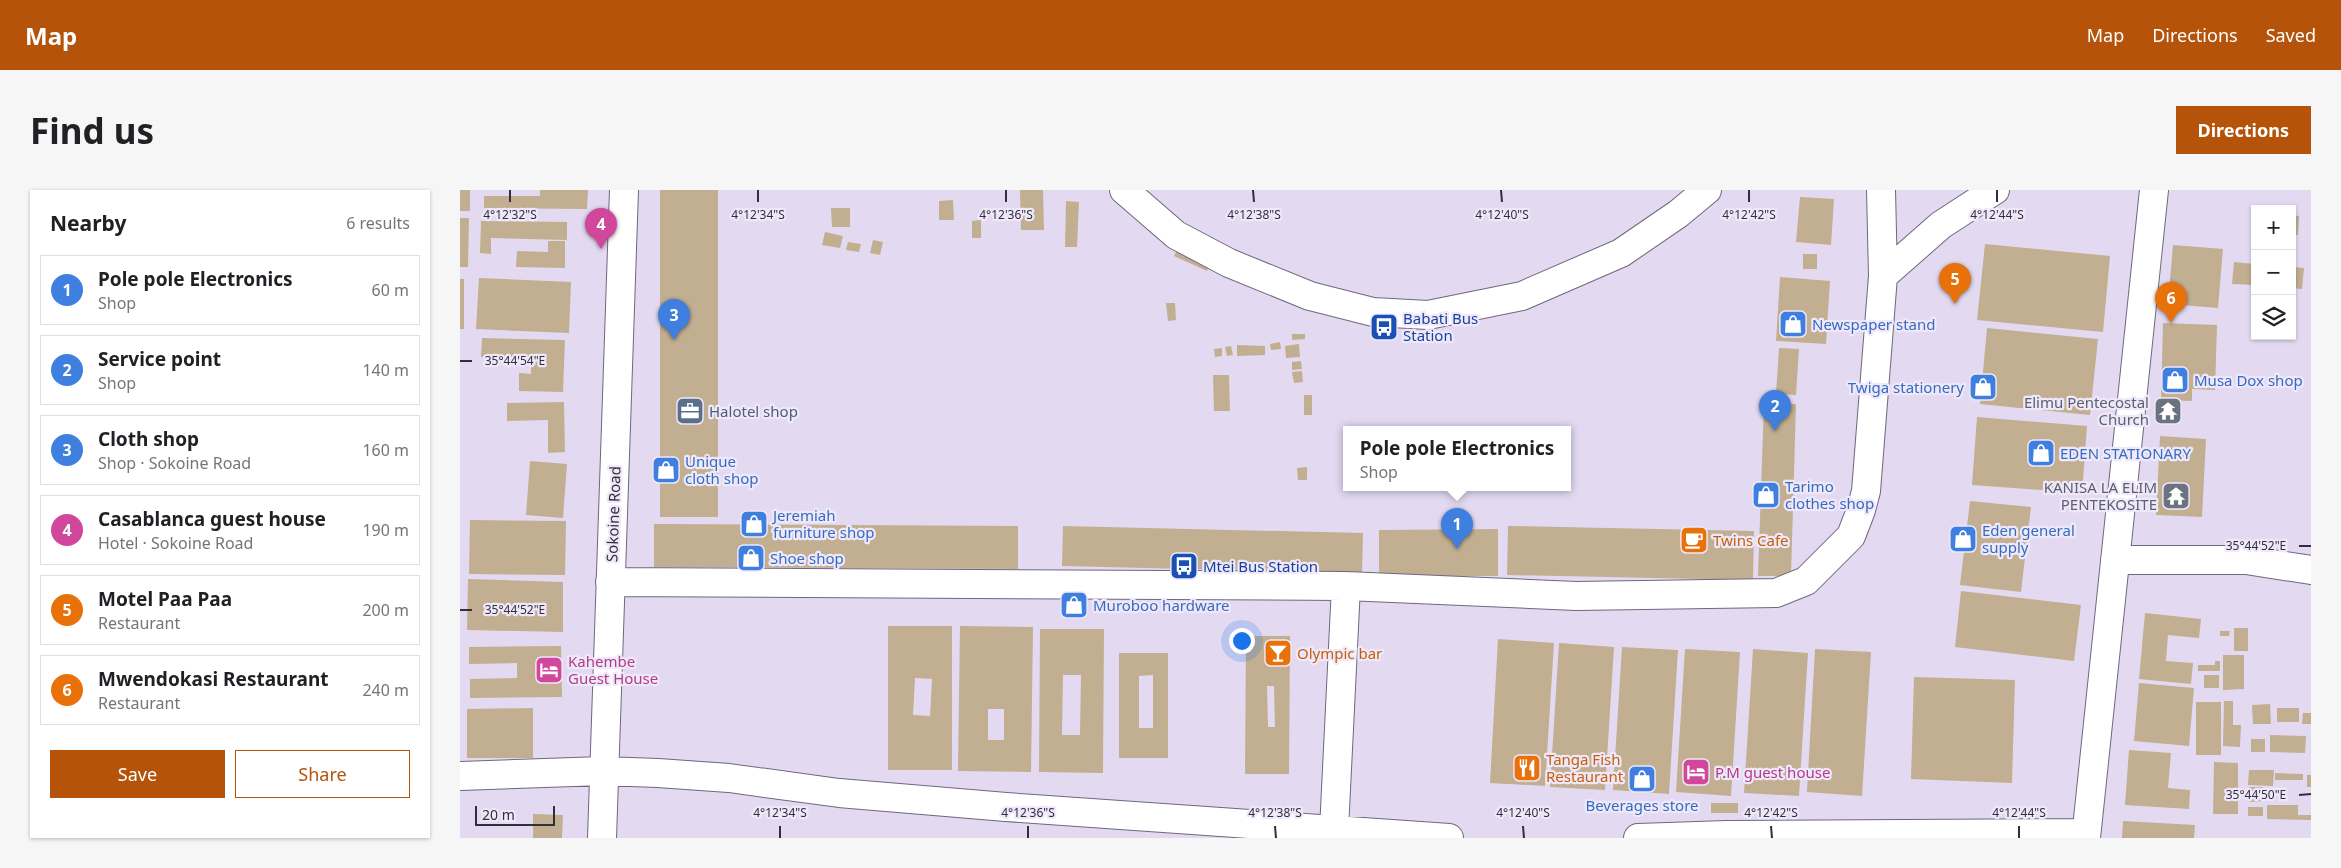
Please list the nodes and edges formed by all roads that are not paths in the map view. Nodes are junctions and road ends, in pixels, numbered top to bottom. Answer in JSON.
{"nodes":[{"id":1,"x":624,"y":190,"type":"edge"},
{"id":2,"x":1124,"y":190,"type":"edge"},
{"id":3,"x":1707,"y":190,"type":"edge"},
{"id":4,"x":1881,"y":190,"type":"edge"},
{"id":5,"x":1995,"y":190,"type":"edge"},
{"id":6,"x":2154,"y":190,"type":"edge"},
{"id":7,"x":1883,"y":276,"type":"junction"},
{"id":8,"x":2115,"y":560,"type":"junction"},
{"id":9,"x":2311,"y":570,"type":"edge"},
{"id":10,"x":610,"y":582,"type":"junction"},
{"id":11,"x":1346,"y":586,"type":"junction"},
{"id":12,"x":603,"y":771,"type":"junction"},
{"id":13,"x":460,"y":776,"type":"edge"},
{"id":14,"x":1334,"y":830,"type":"junction"},
{"id":15,"x":2086,"y":835,"type":"edge"},
{"id":16,"x":602,"y":838,"type":"edge"},
{"id":17,"x":1449,"y":838,"type":"edge"},
{"id":18,"x":1638,"y":838,"type":"edge"}],
"edges":[{"from":1,"to":10,"type":"street","name":"Sokoine Road"},
{"from":2,"to":3,"type":"street"},
{"from":4,"to":7,"type":"street"},
{"from":5,"to":7,"type":"street"},
{"from":6,"to":8,"type":"street"},
{"from":7,"to":11,"type":"street"},
{"from":8,"to":9,"type":"street"},
{"from":8,"to":15,"type":"street"},
{"from":10,"to":11,"type":"street"},
{"from":10,"to":12,"type":"street","name":"Sokoine Road"},
{"from":11,"to":14,"type":"street"},
{"from":12,"to":13,"type":"street"},
{"from":12,"to":14,"type":"street"},
{"from":12,"to":16,"type":"street","name":"Sokoine Road"},
{"from":14,"to":17,"type":"street"},
{"from":15,"to":18,"type":"street"}]}
